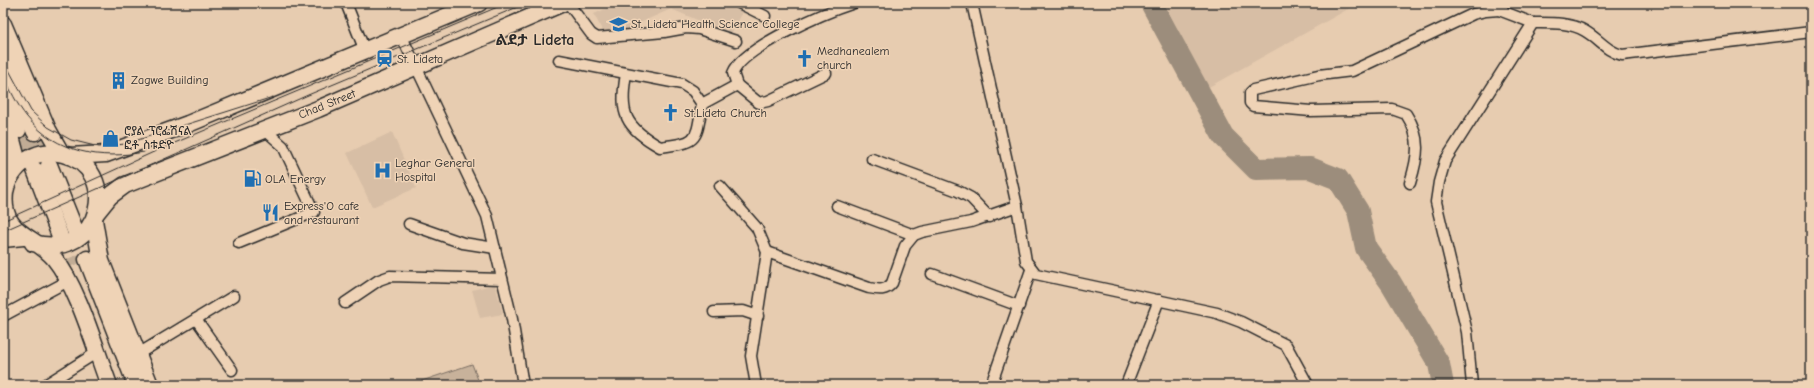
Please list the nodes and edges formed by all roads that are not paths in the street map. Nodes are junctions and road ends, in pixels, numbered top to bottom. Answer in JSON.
{"nodes":[{"id":1,"x":346,"y":3,"type":"edge"},
{"id":2,"x":479,"y":3,"type":"edge"},
{"id":3,"x":563,"y":3,"type":"edge"},
{"id":4,"x":568,"y":3,"type":"edge"},
{"id":5,"x":738,"y":3,"type":"edge"},
{"id":6,"x":854,"y":3,"type":"edge"},
{"id":7,"x":972,"y":3,"type":"edge"},
{"id":8,"x":1502,"y":7,"type":"edge"},
{"id":9,"x":765,"y":16,"type":"dead end"},
{"id":10,"x":1533,"y":23,"type":"junction"},
{"id":11,"x":3,"y":24,"type":"edge"},
{"id":12,"x":1811,"y":32,"type":"edge"},
{"id":13,"x":401,"y":35,"type":"junction"},
{"id":14,"x":736,"y":41,"type":"dead end"},
{"id":15,"x":365,"y":51,"type":"junction"},
{"id":16,"x":3,"y":54,"type":"edge"},
{"id":17,"x":559,"y":60,"type":"dead end"},
{"id":18,"x":416,"y":68,"type":"junction"},
{"id":19,"x":826,"y":73,"type":"dead end"},
{"id":20,"x":626,"y":74,"type":"junction"},
{"id":21,"x":737,"y":85,"type":"junction"},
{"id":22,"x":3,"y":95,"type":"edge"},
{"id":23,"x":702,"y":104,"type":"junction"},
{"id":24,"x":3,"y":120,"type":"edge"},
{"id":25,"x":266,"y":130,"type":"junction"},
{"id":26,"x":66,"y":155,"type":"junction"},
{"id":27,"x":872,"y":159,"type":"dead end"},
{"id":28,"x":42,"y":167,"type":"tunnel mouth"},
{"id":29,"x":10,"y":177,"type":"junction"},
{"id":30,"x":1410,"y":184,"type":"dead end"},
{"id":31,"x":720,"y":186,"type":"dead end"},
{"id":32,"x":4,"y":194,"type":"edge"},
{"id":33,"x":837,"y":206,"type":"dead end"},
{"id":34,"x":1017,"y":206,"type":"junction"},
{"id":35,"x":95,"y":216,"type":"junction"},
{"id":36,"x":989,"y":217,"type":"junction"},
{"id":37,"x":410,"y":224,"type":"dead end"},
{"id":38,"x":68,"y":233,"type":"tunnel mouth"},
{"id":39,"x":914,"y":235,"type":"junction"},
{"id":40,"x":3,"y":239,"type":"edge"},
{"id":41,"x":28,"y":240,"type":"junction"},
{"id":42,"x":239,"y":243,"type":"dead end"},
{"id":43,"x":495,"y":248,"type":"junction"},
{"id":44,"x":767,"y":252,"type":"junction"},
{"id":45,"x":87,"y":259,"type":"tunnel mouth"},
{"id":46,"x":1031,"y":270,"type":"junction"},
{"id":47,"x":70,"y":273,"type":"junction"},
{"id":48,"x":932,"y":274,"type":"dead end"},
{"id":49,"x":502,"y":279,"type":"junction"},
{"id":50,"x":234,"y":296,"type":"dead end"},
{"id":51,"x":1158,"y":300,"type":"junction"},
{"id":52,"x":345,"y":303,"type":"dead end"},
{"id":53,"x":1019,"y":306,"type":"junction"},
{"id":54,"x":714,"y":312,"type":"dead end"},
{"id":55,"x":3,"y":316,"type":"edge"},
{"id":56,"x":758,"y":316,"type":"junction"},
{"id":57,"x":196,"y":319,"type":"junction"},
{"id":58,"x":96,"y":353,"type":"junction"},
{"id":59,"x":138,"y":354,"type":"junction"},
{"id":60,"x":232,"y":370,"type":"dead end"},
{"id":61,"x":45,"y":385,"type":"edge"},
{"id":62,"x":109,"y":385,"type":"edge"},
{"id":63,"x":120,"y":385,"type":"edge"},
{"id":64,"x":136,"y":385,"type":"edge"},
{"id":65,"x":150,"y":385,"type":"edge"},
{"id":66,"x":523,"y":385,"type":"edge"},
{"id":67,"x":756,"y":385,"type":"edge"},
{"id":68,"x":992,"y":385,"type":"edge"},
{"id":69,"x":1126,"y":385,"type":"edge"},
{"id":70,"x":1308,"y":385,"type":"edge"},
{"id":71,"x":1472,"y":385,"type":"edge"}],
"edges":[{"from":1,"to":15,"type":"street"},
{"from":2,"to":13,"type":"main road"},
{"from":3,"to":18,"type":"main road","name":"Chad Street"},
{"from":4,"to":14,"type":"street"},
{"from":5,"to":9,"type":"street"},
{"from":6,"to":21,"type":"street"},
{"from":7,"to":34,"type":"street"},
{"from":8,"to":10,"type":"street"},
{"from":8,"to":30,"type":"street"},
{"from":10,"to":12,"type":"street"},
{"from":10,"to":71,"type":"street"},
{"from":11,"to":26,"type":"main road"},
{"from":13,"to":15,"type":"main road"},
{"from":13,"to":18,"type":"street"},
{"from":15,"to":26,"type":"main road"},
{"from":16,"to":22,"type":"main road"},
{"from":17,"to":20,"type":"street"},
{"from":18,"to":25,"type":"main road","name":"Chad Street"},
{"from":18,"to":43,"type":"street"},
{"from":19,"to":21,"type":"street"},
{"from":20,"to":23,"type":"street"},
{"from":20,"to":23,"type":"street"},
{"from":21,"to":23,"type":"street"},
{"from":24,"to":29,"type":"main road"},
{"from":25,"to":35,"type":"main road","name":"Chad Street"},
{"from":25,"to":42,"type":"street"},
{"from":26,"to":29,"type":"main road"},
{"from":26,"to":35,"type":"main road"},
{"from":27,"to":36,"type":"street"},
{"from":28,"to":38,"type":"main road"},
{"from":29,"to":32,"type":"main road"},
{"from":31,"to":44,"type":"street"},
{"from":32,"to":41,"type":"main road"},
{"from":33,"to":39,"type":"street"},
{"from":34,"to":36,"type":"street"},
{"from":34,"to":46,"type":"street"},
{"from":35,"to":41,"type":"main road"},
{"from":35,"to":59,"type":"main road"},
{"from":36,"to":39,"type":"street"},
{"from":37,"to":43,"type":"street"},
{"from":39,"to":44,"type":"street"},
{"from":40,"to":41,"type":"main road"},
{"from":41,"to":47,"type":"main road"},
{"from":43,"to":49,"type":"street"},
{"from":44,"to":56,"type":"street"},
{"from":45,"to":64,"type":"main road"},
{"from":46,"to":51,"type":"street"},
{"from":46,"to":53,"type":"street"},
{"from":47,"to":55,"type":"street"},
{"from":47,"to":58,"type":"main road"},
{"from":47,"to":63,"type":"main road"},
{"from":48,"to":53,"type":"street"},
{"from":49,"to":52,"type":"street"},
{"from":49,"to":66,"type":"street"},
{"from":50,"to":57,"type":"street"},
{"from":51,"to":69,"type":"street"},
{"from":51,"to":70,"type":"street"},
{"from":53,"to":68,"type":"street"},
{"from":54,"to":56,"type":"street"},
{"from":56,"to":67,"type":"street"},
{"from":57,"to":59,"type":"street"},
{"from":57,"to":60,"type":"street"},
{"from":58,"to":61,"type":"street"},
{"from":58,"to":62,"type":"main road"},
{"from":59,"to":65,"type":"main road"}]}
